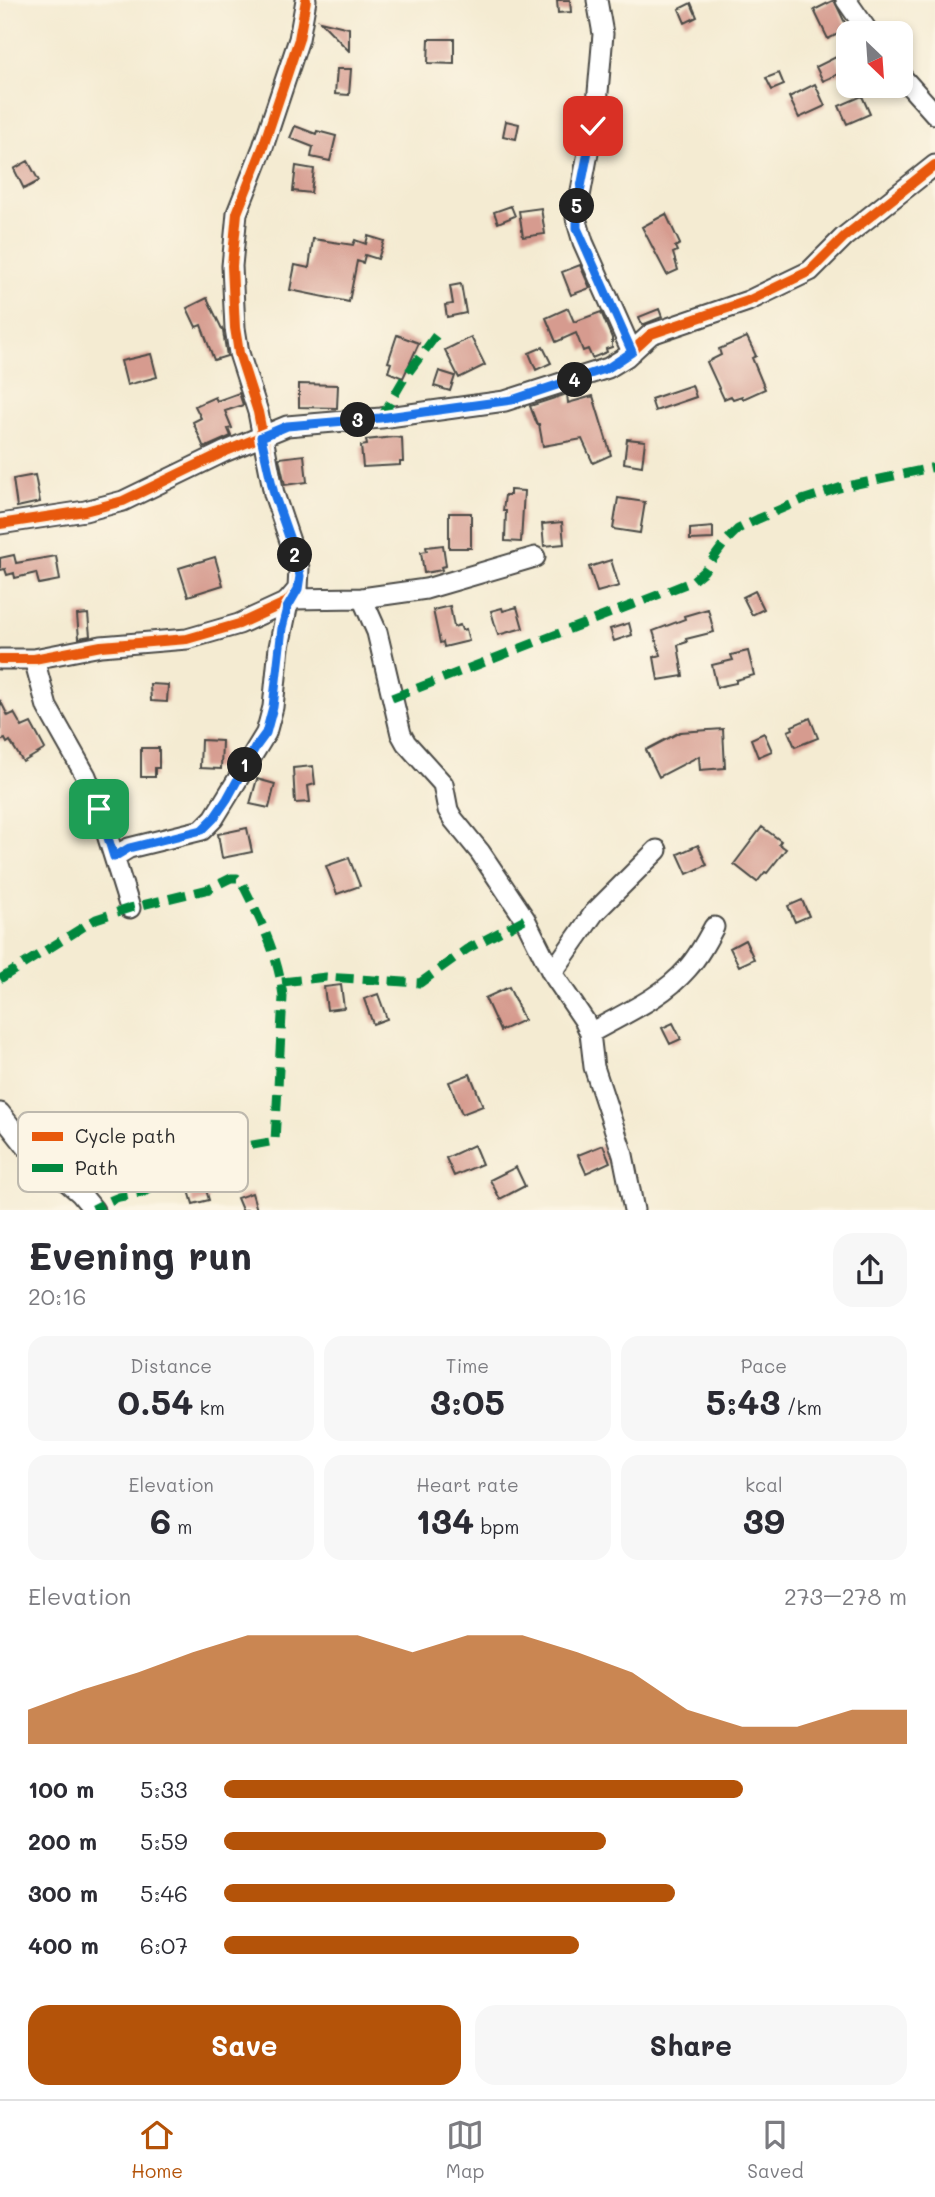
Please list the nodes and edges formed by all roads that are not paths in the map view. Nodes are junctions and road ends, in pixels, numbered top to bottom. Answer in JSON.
{"nodes":[{"id":1,"x":306,"y":0,"type":"edge"},
{"id":2,"x":597,"y":0,"type":"edge"},
{"id":3,"x":846,"y":0,"type":"edge"},
{"id":4,"x":861,"y":21,"type":"edge"},
{"id":5,"x":914,"y":91,"type":"edge"},
{"id":6,"x":935,"y":114,"type":"edge"},
{"id":7,"x":935,"y":165,"type":"edge"},
{"id":8,"x":632,"y":352,"type":"junction"},
{"id":9,"x":261,"y":437,"type":"junction"},
{"id":10,"x":0,"y":524,"type":"edge"},
{"id":11,"x":535,"y":557,"type":"dead end"},
{"id":12,"x":362,"y":598,"type":"junction"},
{"id":13,"x":292,"y":599,"type":"junction"},
{"id":14,"x":0,"y":659,"type":"edge"},
{"id":15,"x":34,"y":659,"type":"junction"},
{"id":16,"x":657,"y":850,"type":"dead end"},
{"id":17,"x":114,"y":857,"type":"junction"},
{"id":18,"x":130,"y":908,"type":"dead end"},
{"id":19,"x":714,"y":927,"type":"dead end"},
{"id":20,"x":552,"y":972,"type":"junction"},
{"id":21,"x":590,"y":1033,"type":"junction"},
{"id":22,"x":0,"y":1114,"type":"edge"},
{"id":23,"x":18,"y":1136,"type":"edge"},
{"id":24,"x":80,"y":1192,"type":"edge"},
{"id":25,"x":94,"y":1210,"type":"edge"},
{"id":26,"x":634,"y":1210,"type":"edge"}],
"edges":[{"from":1,"to":9,"type":"street"},
{"from":2,"to":8,"type":"street"},
{"from":3,"to":4,"type":"street"},
{"from":5,"to":6,"type":"street"},
{"from":7,"to":8,"type":"street"},
{"from":8,"to":9,"type":"street"},
{"from":9,"to":10,"type":"street"},
{"from":9,"to":13,"type":"street"},
{"from":11,"to":12,"type":"street"},
{"from":12,"to":13,"type":"street"},
{"from":12,"to":20,"type":"street"},
{"from":13,"to":15,"type":"street"},
{"from":13,"to":17,"type":"street"},
{"from":14,"to":15,"type":"street"},
{"from":15,"to":17,"type":"street"},
{"from":16,"to":20,"type":"street"},
{"from":17,"to":18,"type":"street"},
{"from":19,"to":21,"type":"street"},
{"from":20,"to":21,"type":"street"},
{"from":21,"to":26,"type":"street"},
{"from":22,"to":23,"type":"street"},
{"from":24,"to":25,"type":"street"}]}
